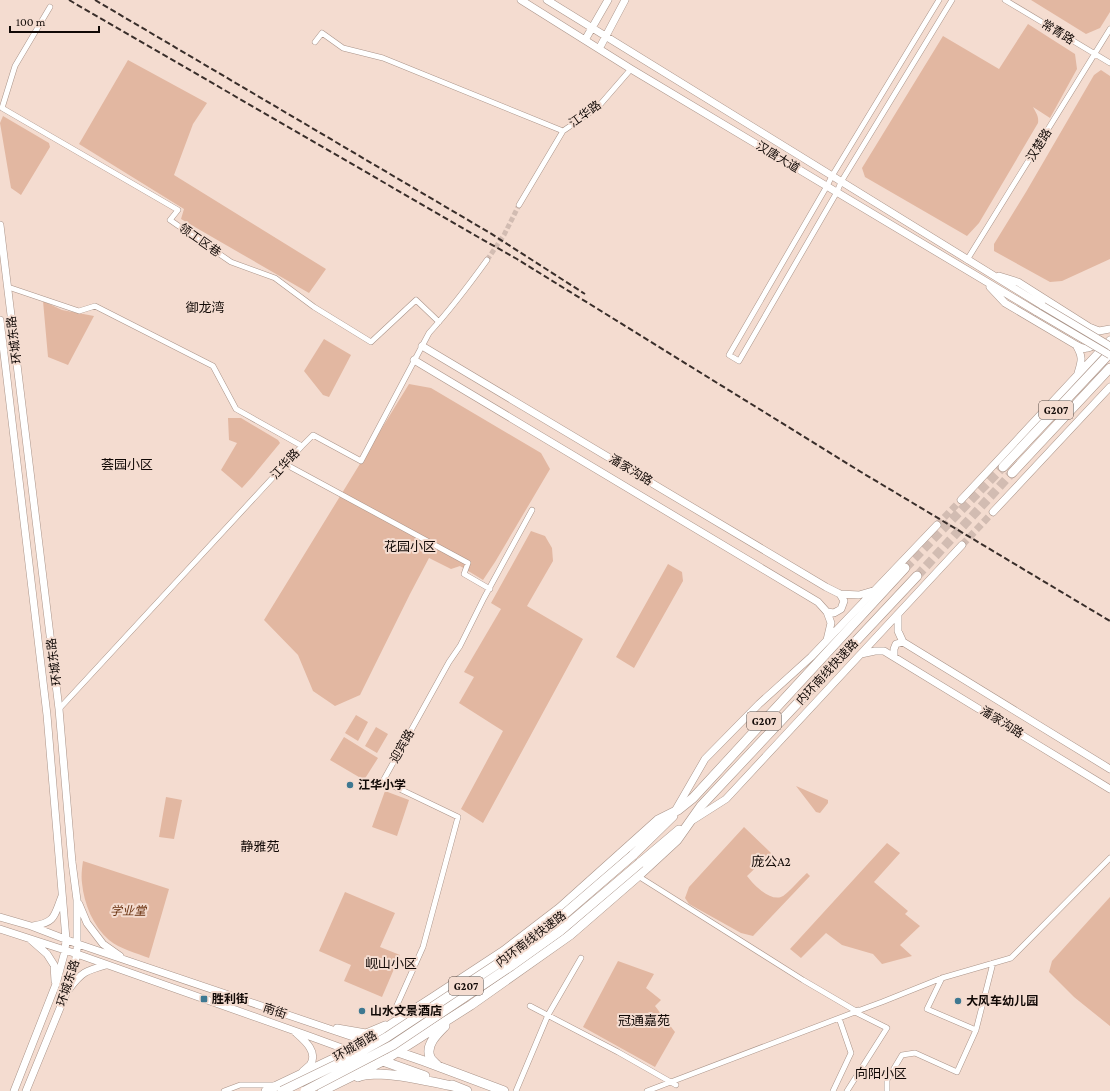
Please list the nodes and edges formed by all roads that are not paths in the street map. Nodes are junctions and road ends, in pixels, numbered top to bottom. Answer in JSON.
{"nodes":[{"id":1,"x":521,"y":0,"type":"edge"},
{"id":2,"x":547,"y":0,"type":"edge"},
{"id":3,"x":608,"y":0,"type":"edge"},
{"id":4,"x":625,"y":0,"type":"edge"},
{"id":5,"x":939,"y":0,"type":"edge"},
{"id":6,"x":952,"y":0,"type":"edge"},
{"id":7,"x":1005,"y":0,"type":"edge"},
{"id":8,"x":50,"y":7,"type":"dead end"},
{"id":9,"x":592,"y":28,"type":"junction"},
{"id":10,"x":1110,"y":30,"type":"edge"},
{"id":11,"x":606,"y":37,"type":"junction"},
{"id":12,"x":585,"y":40,"type":"junction"},
{"id":13,"x":315,"y":42,"type":"dead end"},
{"id":14,"x":599,"y":49,"type":"junction"},
{"id":15,"x":1095,"y":54,"type":"junction"},
{"id":16,"x":1110,"y":63,"type":"edge"},
{"id":17,"x":631,"y":69,"type":"junction"},
{"id":18,"x":563,"y":131,"type":"junction"},
{"id":19,"x":832,"y":176,"type":"junction"},
{"id":20,"x":840,"y":182,"type":"junction"},
{"id":21,"x":827,"y":186,"type":"junction"},
{"id":22,"x":837,"y":192,"type":"junction"},
{"id":23,"x":519,"y":205,"type":"tunnel mouth"},
{"id":24,"x":0,"y":225,"type":"edge"},
{"id":25,"x":487,"y":260,"type":"tunnel mouth"},
{"id":26,"x":967,"y":260,"type":"junction"},
{"id":27,"x":989,"y":273,"type":"junction"},
{"id":28,"x":983,"y":280,"type":"junction"},
{"id":29,"x":8,"y":287,"type":"junction"},
{"id":30,"x":0,"y":320,"type":"edge"},
{"id":31,"x":439,"y":322,"type":"junction"},
{"id":32,"x":1090,"y":327,"type":"junction"},
{"id":33,"x":1110,"y":329,"type":"edge"},
{"id":34,"x":1110,"y":340,"type":"edge"},
{"id":35,"x":1076,"y":345,"type":"junction"},
{"id":36,"x":422,"y":346,"type":"junction"},
{"id":37,"x":1110,"y":346,"type":"edge"},
{"id":38,"x":1110,"y":354,"type":"edge"},
{"id":39,"x":414,"y":360,"type":"junction"},
{"id":40,"x":1110,"y":368,"type":"edge"},
{"id":41,"x":1077,"y":376,"type":"junction"},
{"id":42,"x":4,"y":380,"type":"edge"},
{"id":43,"x":1110,"y":387,"type":"edge"},
{"id":44,"x":1110,"y":390,"type":"edge"},
{"id":45,"x":1102,"y":395,"type":"junction"},
{"id":46,"x":302,"y":446,"type":"junction"},
{"id":47,"x":285,"y":464,"type":"junction"},
{"id":48,"x":1002,"y":467,"type":"tunnel mouth"},
{"id":49,"x":1012,"y":473,"type":"tunnel mouth"},
{"id":50,"x":961,"y":500,"type":"tunnel mouth"},
{"id":51,"x":532,"y":510,"type":"dead end"},
{"id":52,"x":993,"y":512,"type":"tunnel mouth"},
{"id":53,"x":938,"y":525,"type":"tunnel mouth"},
{"id":54,"x":962,"y":545,"type":"tunnel mouth"},
{"id":55,"x":905,"y":568,"type":"tunnel mouth"},
{"id":56,"x":917,"y":576,"type":"tunnel mouth"},
{"id":57,"x":490,"y":589,"type":"junction"},
{"id":58,"x":876,"y":590,"type":"junction"},
{"id":59,"x":840,"y":594,"type":"junction"},
{"id":60,"x":827,"y":612,"type":"junction"},
{"id":61,"x":898,"y":614,"type":"junction"},
{"id":62,"x":827,"y":640,"type":"junction"},
{"id":63,"x":903,"y":642,"type":"junction"},
{"id":64,"x":860,"y":654,"type":"junction"},
{"id":65,"x":894,"y":656,"type":"junction"},
{"id":66,"x":824,"y":675,"type":"junction"},
{"id":67,"x":834,"y":684,"type":"junction"},
{"id":68,"x":59,"y":709,"type":"junction"},
{"id":69,"x":1110,"y":769,"type":"edge"},
{"id":70,"x":1110,"y":789,"type":"edge"},
{"id":71,"x":676,"y":811,"type":"junction"},
{"id":72,"x":689,"y":822,"type":"junction"},
{"id":73,"x":1110,"y":858,"type":"edge"},
{"id":74,"x":612,"y":862,"type":"joint"},
{"id":75,"x":638,"y":876,"type":"junction"},
{"id":76,"x":62,"y":894,"type":"junction"},
{"id":77,"x":77,"y":900,"type":"junction"},
{"id":78,"x":0,"y":917,"type":"edge"},
{"id":79,"x":31,"y":926,"type":"junction"},
{"id":80,"x":0,"y":929,"type":"edge"},
{"id":81,"x":30,"y":938,"type":"junction"},
{"id":82,"x":66,"y":939,"type":"junction"},
{"id":83,"x":78,"y":944,"type":"junction"},
{"id":84,"x":65,"y":951,"type":"junction"},
{"id":85,"x":77,"y":954,"type":"junction"},
{"id":86,"x":581,"y":958,"type":"dead end"},
{"id":87,"x":127,"y":961,"type":"junction"},
{"id":88,"x":993,"y":963,"type":"junction"},
{"id":89,"x":106,"y":965,"type":"junction"},
{"id":90,"x":942,"y":978,"type":"junction"},
{"id":91,"x":56,"y":984,"type":"junction"},
{"id":92,"x":67,"y":991,"type":"junction"},
{"id":93,"x":530,"y":1006,"type":"dead end"},
{"id":94,"x":863,"y":1009,"type":"junction"},
{"id":95,"x":855,"y":1012,"type":"junction"},
{"id":96,"x":455,"y":1015,"type":"junction"},
{"id":97,"x":548,"y":1016,"type":"junction"},
{"id":98,"x":839,"y":1018,"type":"junction"},
{"id":99,"x":400,"y":1019,"type":"junction"},
{"id":100,"x":314,"y":1024,"type":"junction"},
{"id":101,"x":976,"y":1030,"type":"junction"},
{"id":102,"x":294,"y":1031,"type":"junction"},
{"id":103,"x":365,"y":1041,"type":"junction"},
{"id":104,"x":350,"y":1051,"type":"junction"},
{"id":105,"x":397,"y":1052,"type":"junction"},
{"id":106,"x":383,"y":1061,"type":"junction"},
{"id":107,"x":438,"y":1066,"type":"junction"},
{"id":108,"x":298,"y":1075,"type":"junction"},
{"id":109,"x":670,"y":1082,"type":"junction"},
{"id":110,"x":676,"y":1085,"type":"dead end"},
{"id":111,"x":457,"y":1087,"type":"junction"},
{"id":112,"x":280,"y":1088,"type":"edge"},
{"id":113,"x":324,"y":1090,"type":"edge"},
{"id":114,"x":14,"y":1091,"type":"edge"},
{"id":115,"x":26,"y":1091,"type":"edge"},
{"id":116,"x":224,"y":1091,"type":"edge"},
{"id":117,"x":266,"y":1091,"type":"edge"},
{"id":118,"x":305,"y":1091,"type":"edge"},
{"id":119,"x":467,"y":1091,"type":"edge"},
{"id":120,"x":504,"y":1091,"type":"edge"},
{"id":121,"x":516,"y":1091,"type":"edge"},
{"id":122,"x":647,"y":1091,"type":"edge"},
{"id":123,"x":833,"y":1091,"type":"edge"},
{"id":124,"x":846,"y":1091,"type":"edge"},
{"id":125,"x":887,"y":1091,"type":"edge"}],
"edges":[{"from":1,"to":12,"type":"main road","name":"汉唐大道"},
{"from":2,"to":9,"type":"main road","name":"汉唐大道"},
{"from":3,"to":9,"type":"main road"},
{"from":4,"to":11,"type":"main road"},
{"from":5,"to":19,"type":"street"},
{"from":6,"to":20,"type":"street"},
{"from":7,"to":15,"type":"street","name":"常青路"},
{"from":8,"to":31,"type":"street","name":"领工区巷"},
{"from":9,"to":11,"type":"main road","name":"汉唐大道"},
{"from":9,"to":12,"type":"main road"},
{"from":10,"to":15,"type":"street","name":"汉楚路"},
{"from":11,"to":14,"type":"main road"},
{"from":11,"to":19,"type":"main road","name":"汉唐大道"},
{"from":12,"to":14,"type":"main road","name":"汉唐大道"},
{"from":13,"to":18,"type":"street"},
{"from":14,"to":17,"type":"main road","name":"汉唐大道"},
{"from":15,"to":16,"type":"street","name":"常青路"},
{"from":15,"to":26,"type":"street","name":"汉楚路"},
{"from":17,"to":18,"type":"street","name":"江华路"},
{"from":17,"to":21,"type":"main road","name":"汉唐大道"},
{"from":18,"to":23,"type":"street","name":"江华路"},
{"from":19,"to":20,"type":"main road","name":"汉唐大道"},
{"from":19,"to":21,"type":"street"},
{"from":20,"to":22,"type":"street"},
{"from":20,"to":26,"type":"main road","name":"汉唐大道"},
{"from":21,"to":22,"type":"main road","name":"汉唐大道"},
{"from":21,"to":22,"type":"street"},
{"from":22,"to":28,"type":"main road","name":"汉唐大道"},
{"from":24,"to":29,"type":"main road","name":"环城东路"},
{"from":25,"to":31,"type":"street","name":"江华路"},
{"from":26,"to":27,"type":"main road","name":"汉唐大道"},
{"from":27,"to":32,"type":"main road"},
{"from":27,"to":37,"type":"main road","name":"汉唐大道","bridge":true},
{"from":28,"to":35,"type":"main road"},
{"from":28,"to":38,"type":"main road","name":"汉唐大道","bridge":true},
{"from":29,"to":46,"type":"street"},
{"from":29,"to":68,"type":"main road","name":"环城东路"},
{"from":30,"to":42,"type":"main road","name":"环城东路"},
{"from":31,"to":36,"type":"street","name":"江华路"},
{"from":32,"to":33,"type":"main road"},
{"from":32,"to":35,"type":"main road"},
{"from":34,"to":41,"type":"main road"},
{"from":35,"to":41,"type":"main road"},
{"from":36,"to":39,"type":"street","name":"江华路"},
{"from":36,"to":59,"type":"main road","name":"潘家沟路"},
{"from":38,"to":48,"type":"highway","number":"G207"},
{"from":39,"to":46,"type":"street","name":"江华路"},
{"from":39,"to":60,"type":"main road","name":"潘家沟路"},
{"from":40,"to":49,"type":"highway","number":"G207"},
{"from":41,"to":50,"type":"main road"},
{"from":42,"to":76,"type":"main road","name":"环城东路"},
{"from":43,"to":45,"type":"main road"},
{"from":44,"to":45,"type":"main road"},
{"from":45,"to":52,"type":"main road"},
{"from":46,"to":47,"type":"street","name":"江华路"},
{"from":47,"to":57,"type":"street"},
{"from":47,"to":68,"type":"street","name":"江华路"},
{"from":51,"to":57,"type":"street","name":"迎宾路"},
{"from":53,"to":58,"type":"main road"},
{"from":54,"to":61,"type":"main road"},
{"from":55,"to":71,"type":"highway","name":"内环南线快速路","number":"G207"},
{"from":56,"to":66,"type":"highway","name":"内环南线快速路","number":"G207"},
{"from":57,"to":99,"type":"street","name":"迎宾路"},
{"from":58,"to":59,"type":"main road","name":"潘家沟路"},
{"from":58,"to":62,"type":"main road"},
{"from":59,"to":60,"type":"main road"},
{"from":60,"to":62,"type":"main road"},
{"from":61,"to":63,"type":"main road"},
{"from":61,"to":64,"type":"main road"},
{"from":62,"to":71,"type":"main road"},
{"from":63,"to":65,"type":"main road"},
{"from":63,"to":69,"type":"main road","name":"潘家沟路"},
{"from":64,"to":65,"type":"main road","name":"潘家沟路"},
{"from":64,"to":67,"type":"main road"},
{"from":65,"to":70,"type":"main road","name":"潘家沟路"},
{"from":66,"to":67,"type":"main road"},
{"from":66,"to":72,"type":"highway","name":"内环南线快速路","number":"G207"},
{"from":67,"to":72,"type":"main road"},
{"from":68,"to":77,"type":"main road","name":"环城东路"},
{"from":71,"to":74,"type":"highway","name":"内环南线快速路","number":"G207"},
{"from":71,"to":112,"type":"highway","name":"内环南线快速路","number":"G207","bridge":true},
{"from":72,"to":75,"type":"highway","name":"内环南线快速路","number":"G207"},
{"from":72,"to":118,"type":"highway","name":"内环南线快速路","number":"G207","bridge":true},
{"from":73,"to":88,"type":"street"},
{"from":74,"to":99,"type":"highway","name":"环城南路"},
{"from":75,"to":94,"type":"street"},
{"from":75,"to":96,"type":"highway","name":"环城南路","number":"G207"},
{"from":76,"to":79,"type":"main road"},
{"from":76,"to":82,"type":"main road","name":"环城东路"},
{"from":77,"to":83,"type":"main road","name":"环城东路"},
{"from":77,"to":87,"type":"main road"},
{"from":78,"to":79,"type":"main road","name":"南街"},
{"from":79,"to":82,"type":"main road","name":"南街"},
{"from":80,"to":81,"type":"main road","name":"南街"},
{"from":81,"to":84,"type":"main road","name":"南街"},
{"from":81,"to":91,"type":"main road"},
{"from":82,"to":83,"type":"main road","name":"南街"},
{"from":82,"to":84,"type":"main road","name":"环城东路"},
{"from":83,"to":85,"type":"main road","name":"环城东路"},
{"from":83,"to":87,"type":"main road","name":"南街"},
{"from":84,"to":85,"type":"main road","name":"南街"},
{"from":84,"to":91,"type":"main road","name":"环城东路"},
{"from":85,"to":89,"type":"main road","name":"南街"},
{"from":85,"to":92,"type":"main road","name":"环城东路"},
{"from":86,"to":97,"type":"street"},
{"from":87,"to":100,"type":"main road","name":"南街"},
{"from":88,"to":90,"type":"street"},
{"from":88,"to":101,"type":"street"},
{"from":89,"to":92,"type":"main road"},
{"from":89,"to":102,"type":"main road","name":"南街"},
{"from":90,"to":94,"type":"street"},
{"from":90,"to":101,"type":"street"},
{"from":91,"to":114,"type":"main road","name":"环城东路"},
{"from":92,"to":115,"type":"main road","name":"环城东路"},
{"from":93,"to":97,"type":"street"},
{"from":94,"to":95,"type":"street"},
{"from":95,"to":98,"type":"street"},
{"from":95,"to":124,"type":"street"},
{"from":96,"to":105,"type":"highway","name":"环城南路","number":"G207"},
{"from":96,"to":107,"type":"highway"},
{"from":97,"to":109,"type":"street"},
{"from":97,"to":121,"type":"street"},
{"from":98,"to":109,"type":"street"},
{"from":98,"to":123,"type":"street"},
{"from":99,"to":100,"type":"main road"},
{"from":99,"to":103,"type":"highway","name":"环城南路"},
{"from":100,"to":103,"type":"main road","name":"南街"},
{"from":101,"to":125,"type":"street"},
{"from":102,"to":104,"type":"main road","name":"南街"},
{"from":102,"to":108,"type":"main road"},
{"from":103,"to":104,"type":"highway","name":"环城南路"},
{"from":103,"to":105,"type":"highway","name":"南街"},
{"from":104,"to":106,"type":"highway","name":"南街"},
{"from":104,"to":108,"type":"highway","name":"环城南路"},
{"from":105,"to":106,"type":"highway","name":"环城南路","number":"G207"},
{"from":105,"to":107,"type":"highway","name":"南街"},
{"from":106,"to":111,"type":"highway","name":"南街"},
{"from":106,"to":113,"type":"highway","name":"环城南路","number":"G207"},
{"from":107,"to":120,"type":"highway","name":"南街"},
{"from":108,"to":112,"type":"highway","name":"环城南路"},
{"from":109,"to":110,"type":"street"},
{"from":109,"to":122,"type":"street"},
{"from":111,"to":113,"type":"highway"},
{"from":111,"to":119,"type":"highway","name":"南街"},
{"from":112,"to":116,"type":"street"},
{"from":112,"to":117,"type":"highway","name":"环城南路"}]}
